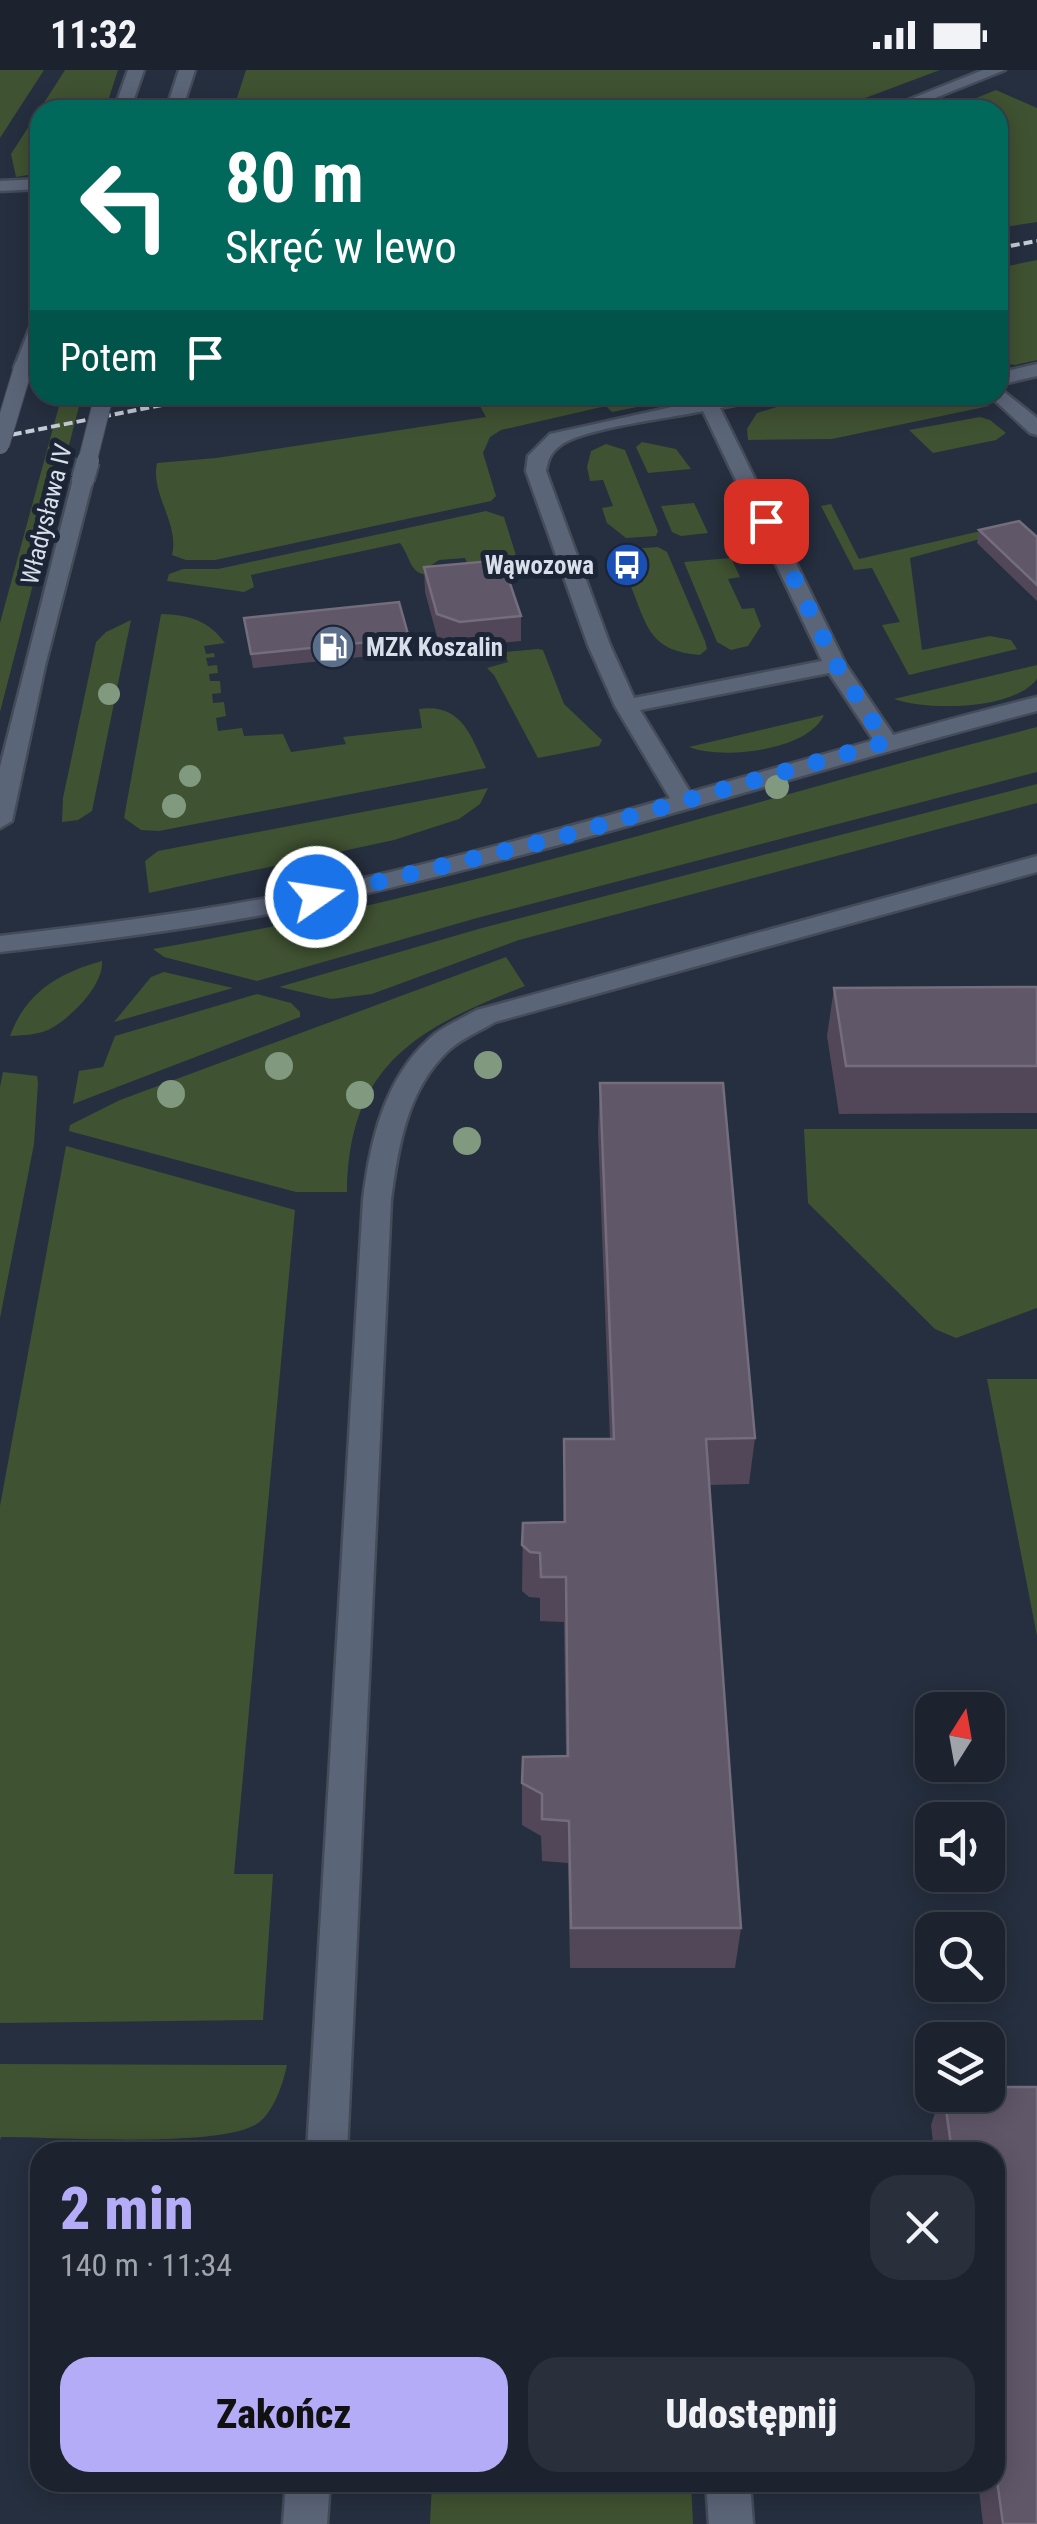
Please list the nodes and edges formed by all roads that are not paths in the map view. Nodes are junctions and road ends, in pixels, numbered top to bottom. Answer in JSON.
{"nodes":[{"id":1,"x":136,"y":70,"type":"edge"},
{"id":2,"x":187,"y":70,"type":"edge"},
{"id":3,"x":997,"y":70,"type":"edge"},
{"id":4,"x":126,"y":100,"type":"edge"},
{"id":5,"x":177,"y":100,"type":"edge"},
{"id":6,"x":918,"y":100,"type":"edge"},
{"id":7,"x":30,"y":184,"type":"edge"},
{"id":8,"x":0,"y":186,"type":"edge"},
{"id":9,"x":30,"y":350,"type":"edge"},
{"id":10,"x":1037,"y":370,"type":"edge"},
{"id":11,"x":1008,"y":377,"type":"edge"},
{"id":12,"x":101,"y":405,"type":"edge"},
{"id":13,"x":703,"y":405,"type":"edge"},
{"id":14,"x":708,"y":405,"type":"edge"},
{"id":15,"x":1007,"y":405,"type":"edge"},
{"id":16,"x":1033,"y":437,"type":"edge"},
{"id":17,"x":0,"y":445,"type":"edge"},
{"id":18,"x":836,"y":664,"type":"junction"},
{"id":19,"x":1037,"y":704,"type":"edge"},
{"id":20,"x":626,"y":706,"type":"junction"},
{"id":21,"x":886,"y":742,"type":"junction"},
{"id":22,"x":683,"y":800,"type":"junction"},
{"id":23,"x":0,"y":821,"type":"edge"},
{"id":24,"x":1037,"y":864,"type":"edge"},
{"id":25,"x":0,"y":944,"type":"edge"},
{"id":26,"x":328,"y":2142,"type":"edge"},
{"id":27,"x":307,"y":2492,"type":"edge"},
{"id":28,"x":729,"y":2492,"type":"edge"},
{"id":29,"x":305,"y":2524,"type":"edge"},
{"id":30,"x":731,"y":2524,"type":"edge"}],
"edges":[{"from":1,"to":4,"type":"street"},
{"from":2,"to":5,"type":"street"},
{"from":3,"to":6,"type":"street"},
{"from":7,"to":8,"type":"street"},
{"from":9,"to":17,"type":"street","bridge":true},
{"from":10,"to":11,"type":"street"},
{"from":12,"to":23,"type":"street","name":"Władysława IV","bridge":true},
{"from":13,"to":20,"type":"street"},
{"from":14,"to":18,"type":"street"},
{"from":15,"to":16,"type":"street"},
{"from":18,"to":20,"type":"street"},
{"from":18,"to":21,"type":"street"},
{"from":19,"to":21,"type":"street"},
{"from":20,"to":22,"type":"street"},
{"from":21,"to":22,"type":"street"},
{"from":22,"to":25,"type":"street"},
{"from":24,"to":26,"type":"street"},
{"from":27,"to":29,"type":"street"},
{"from":28,"to":30,"type":"street"}]}
